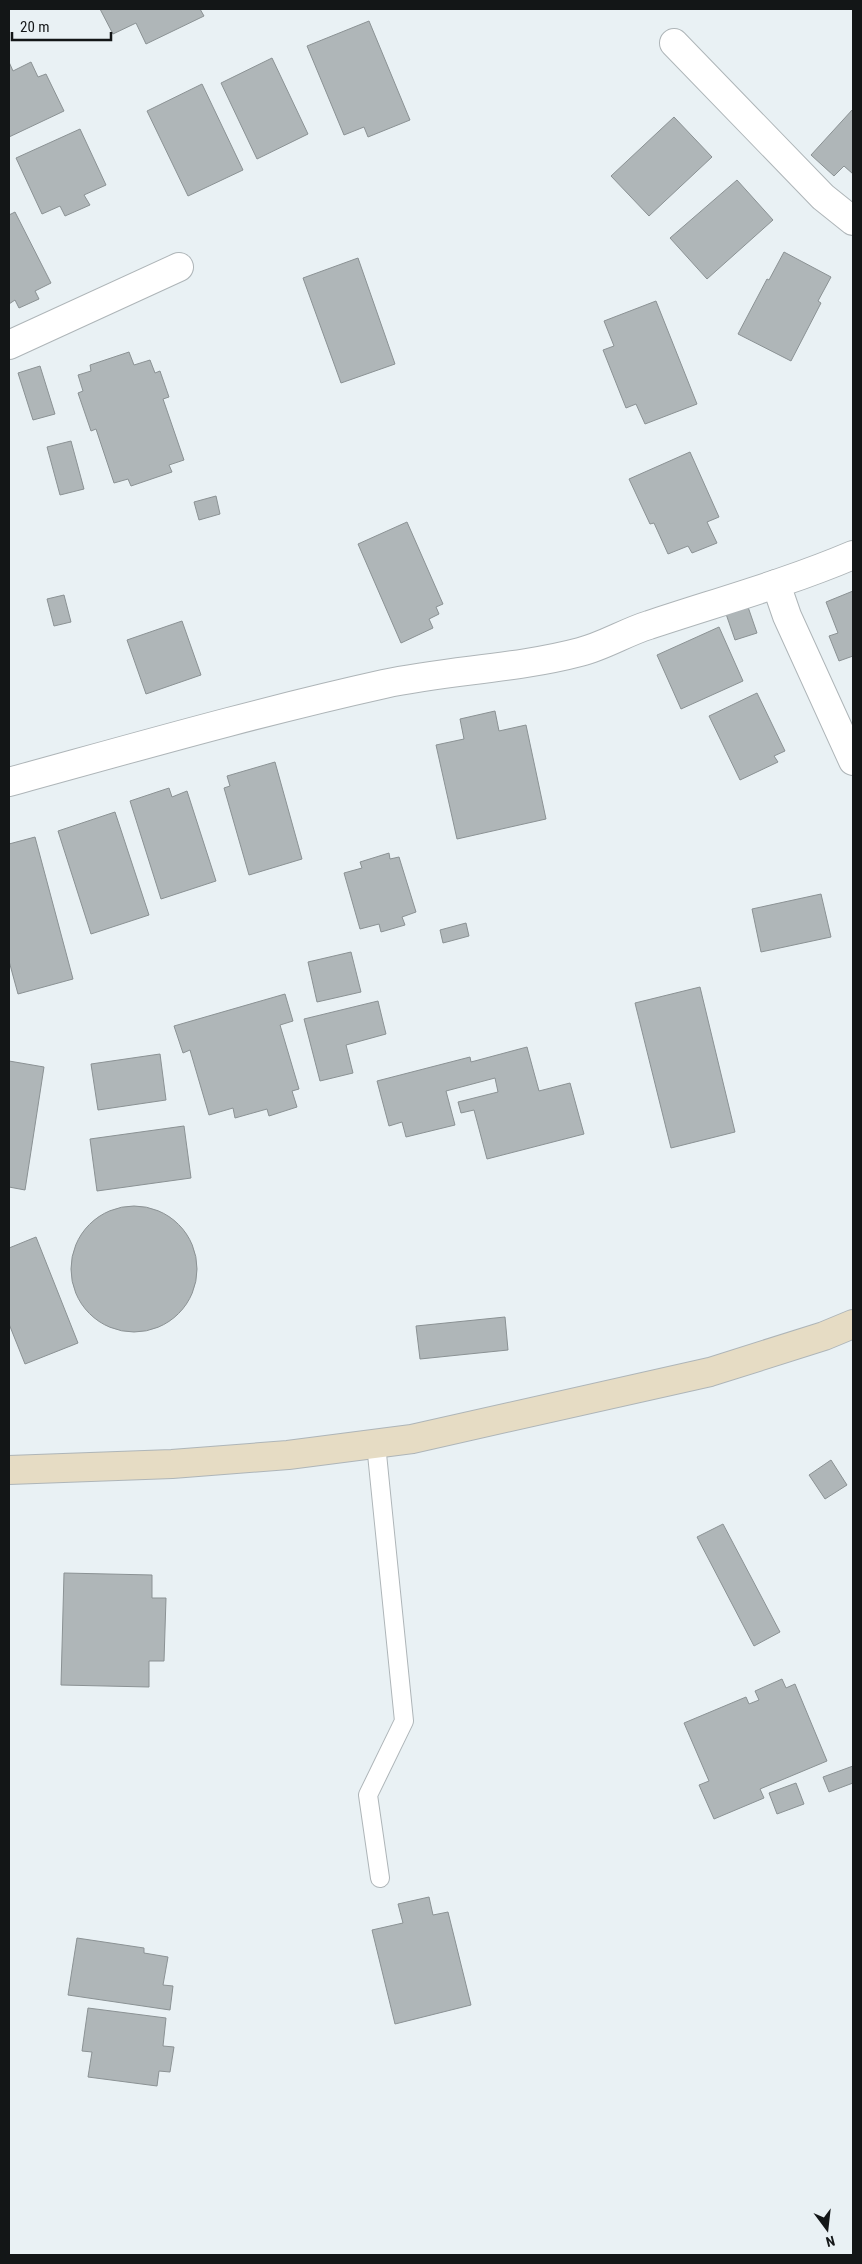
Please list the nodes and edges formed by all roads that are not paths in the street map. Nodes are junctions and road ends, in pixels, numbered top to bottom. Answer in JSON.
{"nodes":[{"id":1,"x":674,"y":43,"type":"dead end"},
{"id":2,"x":853,"y":220,"type":"edge"},
{"id":3,"x":178,"y":267,"type":"dead end"},
{"id":4,"x":9,"y":345,"type":"edge"},
{"id":5,"x":853,"y":555,"type":"edge"},
{"id":6,"x":776,"y":584,"type":"junction"},
{"id":7,"x":853,"y":760,"type":"edge"},
{"id":8,"x":9,"y":782,"type":"edge"},
{"id":9,"x":853,"y":1324,"type":"edge"},
{"id":10,"x":376,"y":1444,"type":"junction"},
{"id":11,"x":9,"y":1470,"type":"edge"},
{"id":12,"x":380,"y":1878,"type":"dead end"}],
"edges":[{"from":1,"to":2,"type":"street"},
{"from":3,"to":4,"type":"street"},
{"from":5,"to":6,"type":"street"},
{"from":6,"to":7,"type":"street"},
{"from":6,"to":8,"type":"street"},
{"from":9,"to":10,"type":"street"},
{"from":10,"to":11,"type":"street"},
{"from":10,"to":12,"type":"lane"}]}
